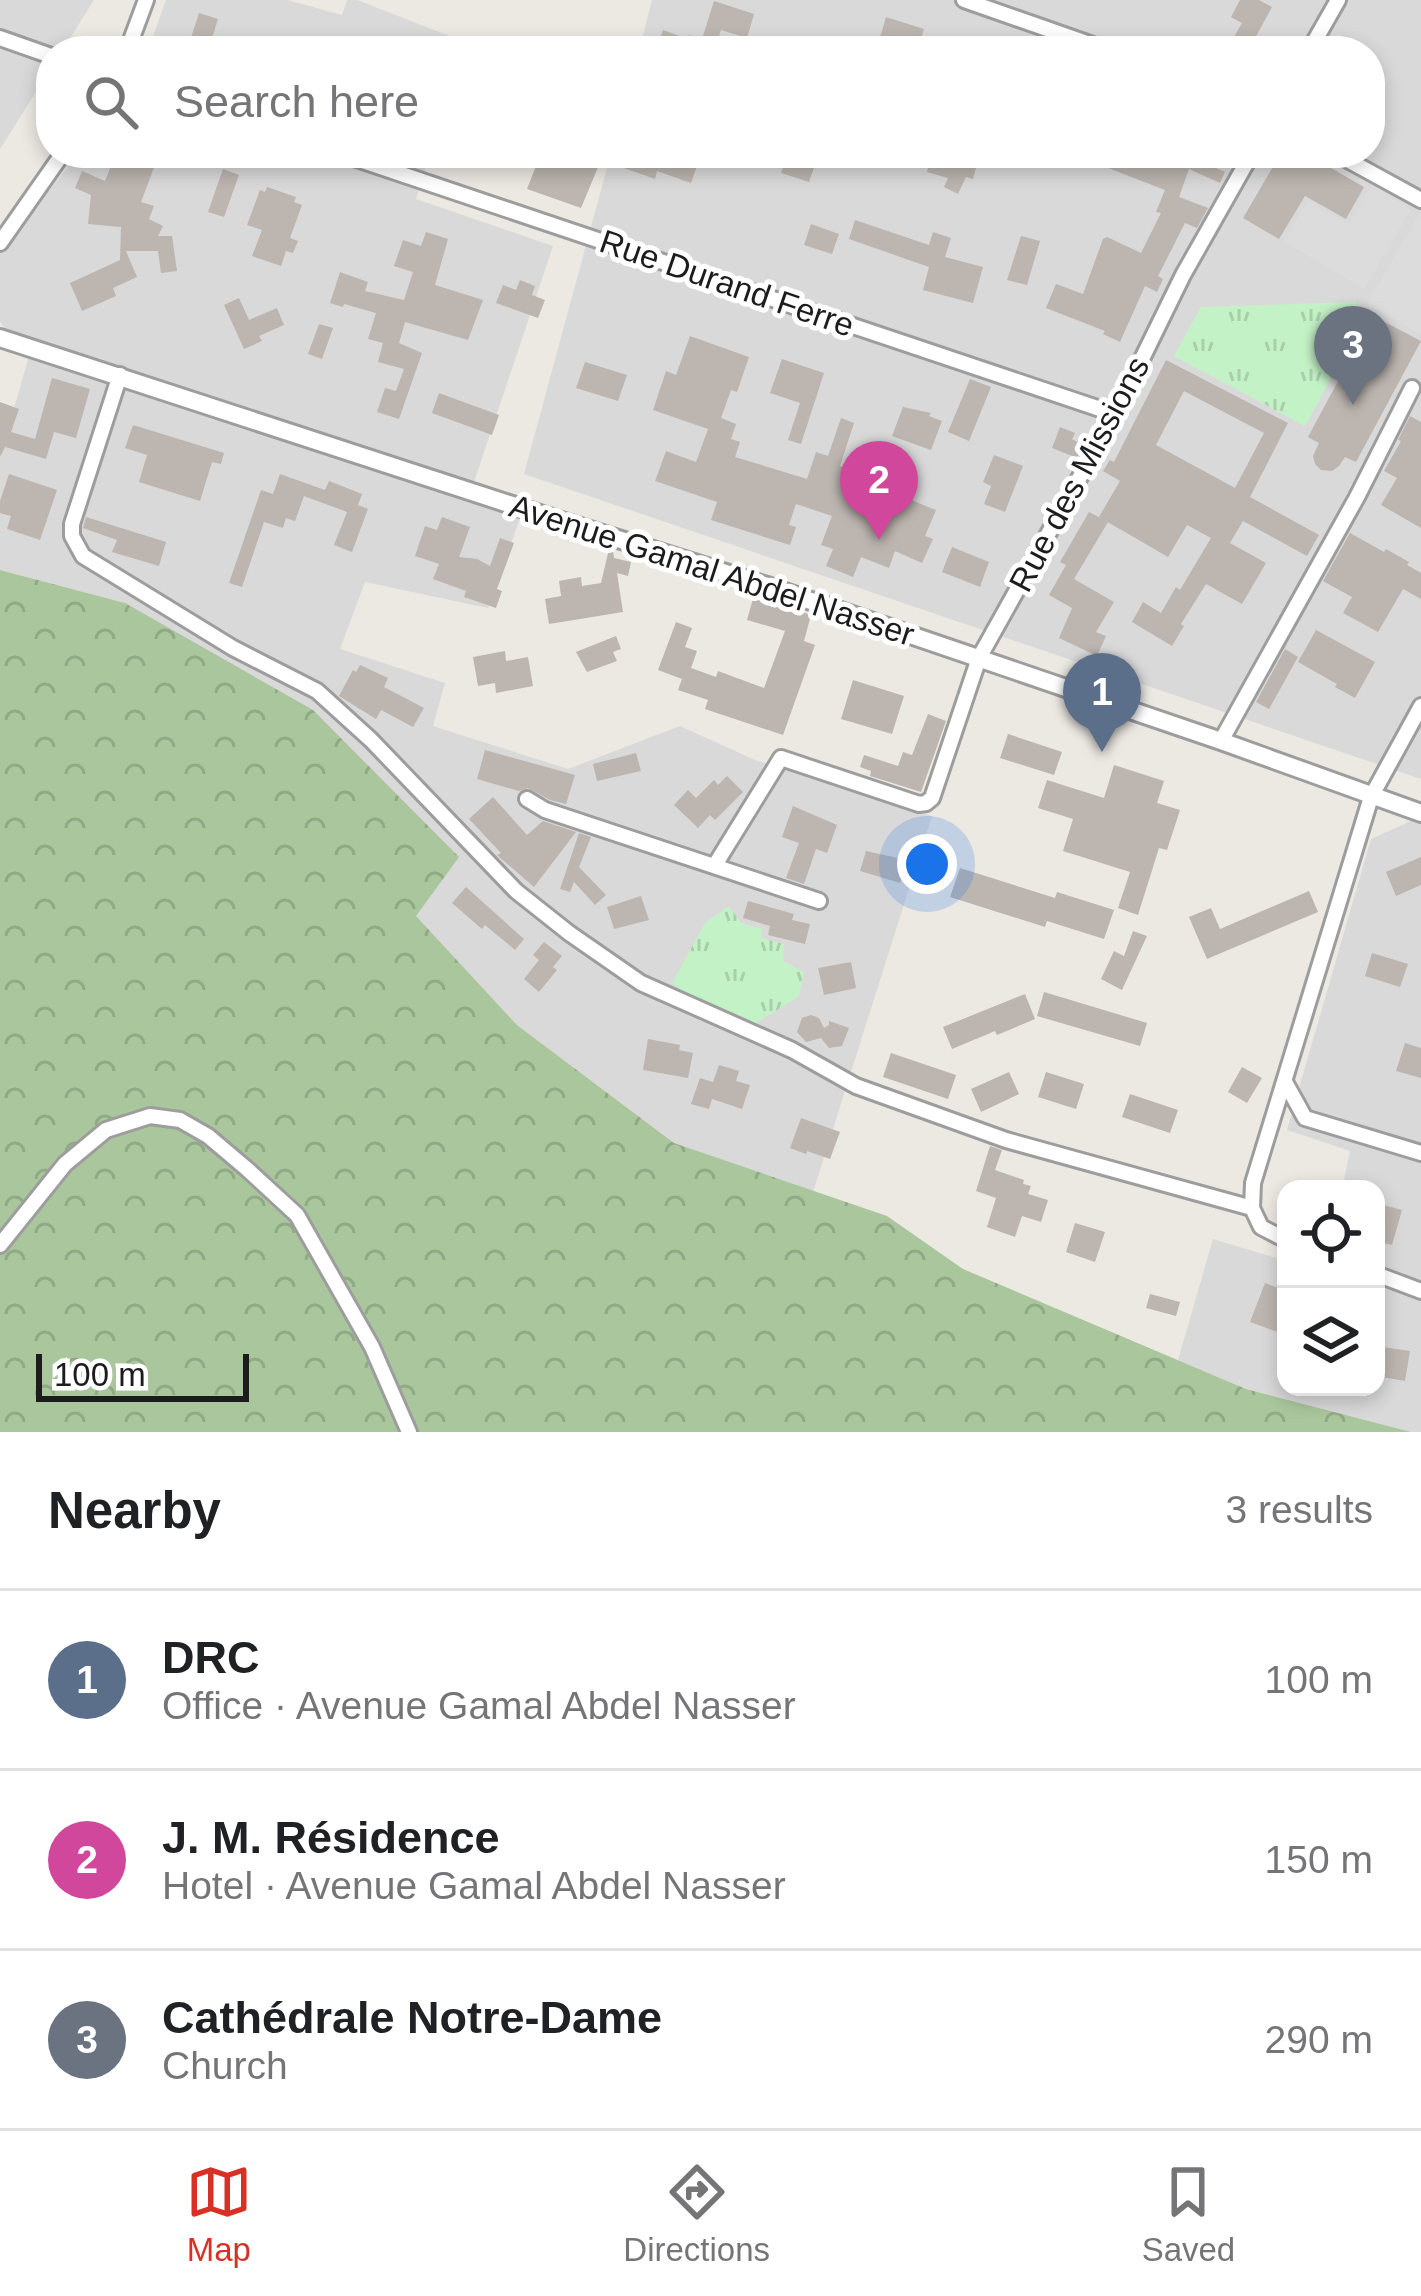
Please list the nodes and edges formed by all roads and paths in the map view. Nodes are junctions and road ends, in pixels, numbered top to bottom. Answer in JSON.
{"nodes":[{"id":1,"x":146,"y":0,"type":"edge"},
{"id":2,"x":964,"y":0,"type":"edge"},
{"id":3,"x":1339,"y":0,"type":"edge"},
{"id":4,"x":133,"y":36,"type":"edge"},
{"id":5,"x":1067,"y":36,"type":"edge"},
{"id":6,"x":1319,"y":36,"type":"edge"},
{"id":7,"x":0,"y":38,"type":"edge"},
{"id":8,"x":36,"y":51,"type":"edge"},
{"id":9,"x":52,"y":168,"type":"edge"},
{"id":10,"x":384,"y":168,"type":"edge"},
{"id":11,"x":1244,"y":168,"type":"edge"},
{"id":12,"x":1362,"y":168,"type":"edge"},
{"id":13,"x":1421,"y":200,"type":"edge"},
{"id":14,"x":0,"y":243,"type":"edge"},
{"id":15,"x":0,"y":338,"type":"edge"},
{"id":16,"x":120,"y":375,"type":"junction"},
{"id":17,"x":1412,"y":388,"type":"dead end"},
{"id":18,"x":1115,"y":414,"type":"junction"},
{"id":19,"x":979,"y":658,"type":"junction"},
{"id":20,"x":1421,"y":706,"type":"edge"},
{"id":21,"x":1221,"y":742,"type":"junction"},
{"id":22,"x":1371,"y":797,"type":"junction"},
{"id":23,"x":526,"y":799,"type":"dead end"},
{"id":24,"x":1421,"y":813,"type":"edge"},
{"id":25,"x":715,"y":866,"type":"junction"},
{"id":26,"x":819,"y":901,"type":"dead end"},
{"id":27,"x":1285,"y":1082,"type":"junction"},
{"id":28,"x":1421,"y":1153,"type":"edge"},
{"id":29,"x":1252,"y":1208,"type":"junction"},
{"id":30,"x":1277,"y":1235,"type":"edge"},
{"id":31,"x":0,"y":1245,"type":"edge"},
{"id":32,"x":1385,"y":1277,"type":"edge"},
{"id":33,"x":1421,"y":1291,"type":"edge"},
{"id":34,"x":409,"y":1432,"type":"edge"}],
"edges":[{"from":1,"to":4,"type":"street"},
{"from":2,"to":5,"type":"street"},
{"from":3,"to":6,"type":"street"},
{"from":7,"to":8,"type":"street"},
{"from":9,"to":14,"type":"street"},
{"from":10,"to":18,"type":"street","name":"Rue Durand Ferre"},
{"from":11,"to":18,"type":"street","name":"Rue des Missions"},
{"from":12,"to":13,"type":"street"},
{"from":15,"to":16,"type":"street","name":"Avenue Gamal Abdel Nasser"},
{"from":16,"to":19,"type":"street","name":"Avenue Gamal Abdel Nasser"},
{"from":16,"to":29,"type":"street"},
{"from":17,"to":21,"type":"street"},
{"from":18,"to":19,"type":"street","name":"Rue des Missions"},
{"from":19,"to":21,"type":"street","name":"Avenue Gamal Abdel Nasser"},
{"from":19,"to":25,"type":"street","name":"Rue des Missions"},
{"from":20,"to":22,"type":"street"},
{"from":21,"to":22,"type":"street","name":"Avenue Gamal Abdel Nasser"},
{"from":22,"to":24,"type":"street","name":"Avenue Gamal Abdel Nasser"},
{"from":22,"to":27,"type":"street"},
{"from":23,"to":25,"type":"street"},
{"from":25,"to":26,"type":"street"},
{"from":27,"to":28,"type":"street"},
{"from":27,"to":29,"type":"street"},
{"from":29,"to":30,"type":"street"},
{"from":31,"to":34,"type":"street"},
{"from":32,"to":33,"type":"street"}]}
